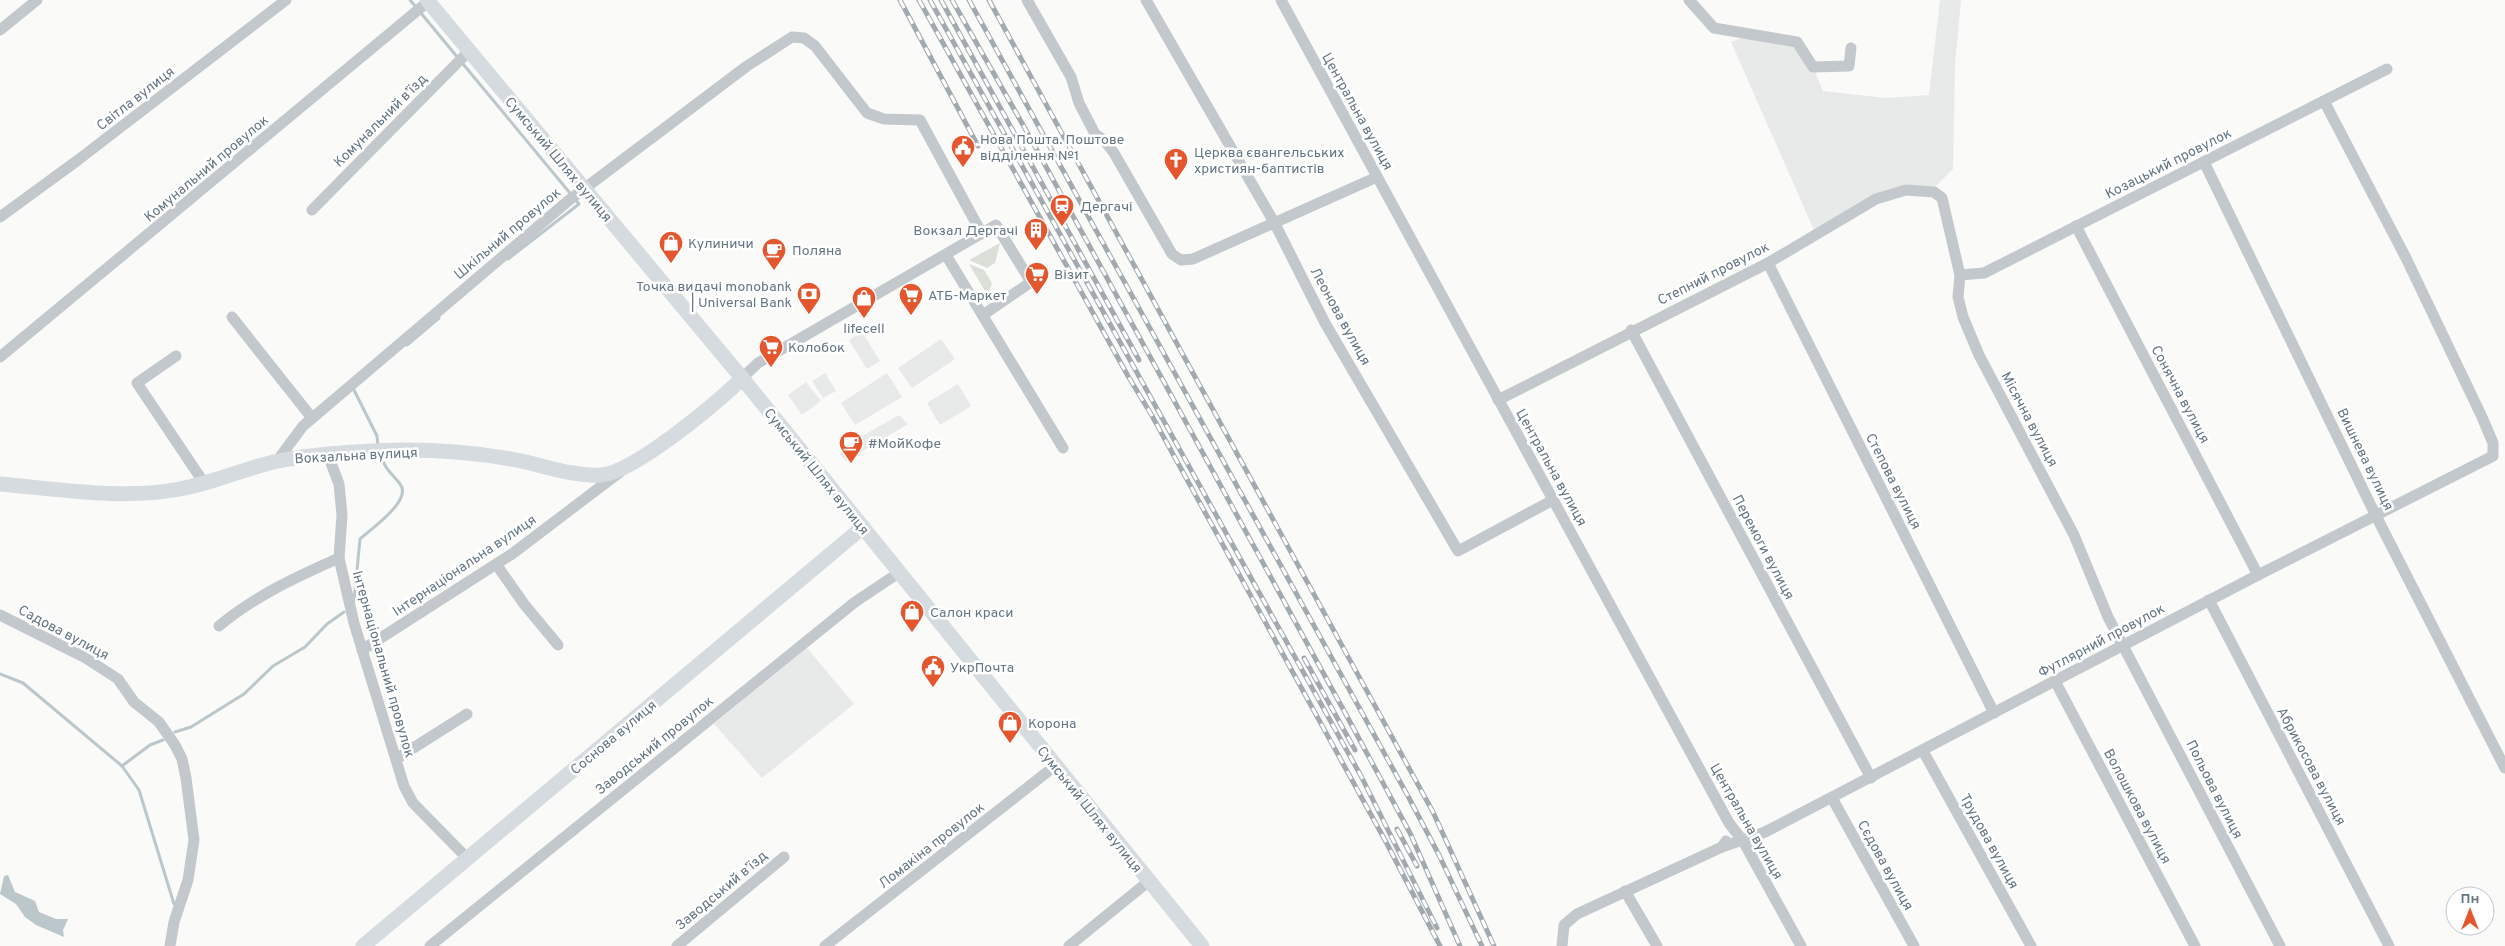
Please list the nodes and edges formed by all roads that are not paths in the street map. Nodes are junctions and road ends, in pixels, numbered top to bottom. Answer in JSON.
{"nodes":[{"id":1,"x":37,"y":0,"type":"edge"},
{"id":2,"x":286,"y":0,"type":"edge"},
{"id":3,"x":428,"y":0,"type":"edge"},
{"id":4,"x":1027,"y":0,"type":"edge"},
{"id":5,"x":1146,"y":0,"type":"edge"},
{"id":6,"x":1280,"y":0,"type":"edge"},
{"id":7,"x":1689,"y":0,"type":"edge"},
{"id":8,"x":0,"y":30,"type":"edge"},
{"id":9,"x":1851,"y":48,"type":"dead end"},
{"id":10,"x":470,"y":51,"type":"junction"},
{"id":11,"x":2387,"y":69,"type":"dead end"},
{"id":12,"x":2324,"y":101,"type":"junction"},
{"id":13,"x":2204,"y":162,"type":"junction"},
{"id":14,"x":1377,"y":176,"type":"junction"},
{"id":15,"x":584,"y":189,"type":"junction"},
{"id":16,"x":1942,"y":198,"type":"joint"},
{"id":17,"x":312,"y":210,"type":"dead end"},
{"id":18,"x":0,"y":217,"type":"edge"},
{"id":19,"x":1275,"y":224,"type":"junction"},
{"id":20,"x":2076,"y":226,"type":"junction"},
{"id":21,"x":982,"y":234,"type":"junction"},
{"id":22,"x":946,"y":255,"type":"junction"},
{"id":23,"x":1768,"y":263,"type":"junction"},
{"id":24,"x":1960,"y":275,"type":"junction"},
{"id":25,"x":983,"y":315,"type":"junction"},
{"id":26,"x":232,"y":318,"type":"dead end"},
{"id":27,"x":1631,"y":330,"type":"junction"},
{"id":28,"x":176,"y":356,"type":"dead end"},
{"id":29,"x":0,"y":357,"type":"edge"},
{"id":30,"x":742,"y":378,"type":"junction"},
{"id":31,"x":1498,"y":400,"type":"junction"},
{"id":32,"x":312,"y":418,"type":"junction"},
{"id":33,"x":1063,"y":448,"type":"dead end"},
{"id":34,"x":328,"y":455,"type":"junction"},
{"id":35,"x":277,"y":461,"type":"junction"},
{"id":36,"x":628,"y":465,"type":"junction"},
{"id":37,"x":0,"y":484,"type":"edge"},
{"id":38,"x":204,"y":484,"type":"junction"},
{"id":39,"x":1553,"y":500,"type":"junction"},
{"id":40,"x":2375,"y":514,"type":"junction"},
{"id":41,"x":863,"y":527,"type":"junction"},
{"id":42,"x":340,"y":558,"type":"junction"},
{"id":43,"x":496,"y":564,"type":"junction"},
{"id":44,"x":900,"y":572,"type":"junction"},
{"id":45,"x":2258,"y":575,"type":"junction"},
{"id":46,"x":2209,"y":600,"type":"junction"},
{"id":47,"x":0,"y":615,"type":"edge"},
{"id":48,"x":218,"y":626,"type":"dead end"},
{"id":49,"x":558,"y":645,"type":"dead end"},
{"id":50,"x":2124,"y":645,"type":"junction"},
{"id":51,"x":362,"y":650,"type":"junction"},
{"id":52,"x":2055,"y":681,"type":"junction"},
{"id":53,"x":1994,"y":713,"type":"junction"},
{"id":54,"x":467,"y":714,"type":"dead end"},
{"id":55,"x":1923,"y":751,"type":"junction"},
{"id":56,"x":396,"y":759,"type":"junction"},
{"id":57,"x":1055,"y":766,"type":"junction"},
{"id":58,"x":2505,"y":768,"type":"edge"},
{"id":59,"x":1871,"y":778,"type":"junction"},
{"id":60,"x":1832,"y":798,"type":"junction"},
{"id":61,"x":1728,"y":823,"type":"junction"},
{"id":62,"x":1743,"y":841,"type":"junction"},
{"id":63,"x":1722,"y":847,"type":"junction"},
{"id":64,"x":784,"y":857,"type":"dead end"},
{"id":65,"x":468,"y":860,"type":"junction"},
{"id":66,"x":1149,"y":881,"type":"junction"},
{"id":67,"x":1625,"y":891,"type":"junction"},
{"id":68,"x":170,"y":946,"type":"edge"},
{"id":69,"x":363,"y":946,"type":"edge"},
{"id":70,"x":430,"y":946,"type":"edge"},
{"id":71,"x":677,"y":946,"type":"edge"},
{"id":72,"x":825,"y":946,"type":"edge"},
{"id":73,"x":1069,"y":946,"type":"edge"},
{"id":74,"x":1202,"y":946,"type":"edge"},
{"id":75,"x":1562,"y":946,"type":"edge"},
{"id":76,"x":1657,"y":946,"type":"edge"},
{"id":77,"x":1801,"y":946,"type":"edge"},
{"id":78,"x":1914,"y":946,"type":"edge"},
{"id":79,"x":2031,"y":946,"type":"edge"},
{"id":80,"x":2194,"y":946,"type":"edge"},
{"id":81,"x":2280,"y":946,"type":"edge"},
{"id":82,"x":2389,"y":946,"type":"edge"}],
"edges":[{"from":1,"to":8,"type":"street"},
{"from":2,"to":18,"type":"street","name":"Світла вулиця"},
{"from":3,"to":10,"type":"street","name":"Сумський Шлях вулиця"},
{"from":3,"to":29,"type":"street","name":"Комунальний провулок"},
{"from":4,"to":19,"type":"street"},
{"from":5,"to":19,"type":"street","name":"Леонова вулиця"},
{"from":6,"to":14,"type":"street","name":"Центральна вулиця"},
{"from":7,"to":9,"type":"street"},
{"from":10,"to":15,"type":"street","name":"Сумський Шлях вулиця"},
{"from":10,"to":17,"type":"street","name":"Комунальний в’їзд"},
{"from":11,"to":12,"type":"street","name":"Козацький провулок"},
{"from":12,"to":13,"type":"street","name":"Козацький провулок"},
{"from":12,"to":40,"type":"street","name":"Футлярний провулок"},
{"from":13,"to":20,"type":"street","name":"Козацький провулок"},
{"from":13,"to":40,"type":"street","name":"Вишнева вулиця"},
{"from":14,"to":19,"type":"street"},
{"from":14,"to":31,"type":"street","name":"Центральна вулиця"},
{"from":15,"to":21,"type":"street","name":"Шкільний провулок"},
{"from":15,"to":30,"type":"street","name":"Сумський Шлях вулиця"},
{"from":15,"to":32,"type":"street","name":"Шкільний провулок"},
{"from":16,"to":23,"type":"street","name":"Степний провулок"},
{"from":16,"to":24,"type":"street","name":"Місячна вулиця"},
{"from":19,"to":39,"type":"street","name":"Леонова вулиця"},
{"from":20,"to":24,"type":"street","name":"Козацький провулок"},
{"from":20,"to":45,"type":"street","name":"Сонячна вулиця"},
{"from":21,"to":22,"type":"street"},
{"from":21,"to":25,"type":"street"},
{"from":22,"to":25,"type":"street"},
{"from":22,"to":30,"type":"street"},
{"from":23,"to":27,"type":"street","name":"Степний провулок"},
{"from":23,"to":53,"type":"street","name":"Степова вулиця"},
{"from":24,"to":50,"type":"street","name":"Місячна вулиця"},
{"from":25,"to":33,"type":"street"},
{"from":26,"to":32,"type":"street"},
{"from":27,"to":31,"type":"street","name":"Степний провулок"},
{"from":27,"to":59,"type":"street","name":"Перемоги вулиця"},
{"from":28,"to":38,"type":"street"},
{"from":30,"to":36,"type":"street","name":"Вокзальна вулиця"},
{"from":30,"to":41,"type":"street","name":"Сумський Шлях вулиця"},
{"from":31,"to":39,"type":"street","name":"Центральна вулиця"},
{"from":32,"to":35,"type":"street","name":"Шкільний провулок"},
{"from":34,"to":35,"type":"street","name":"Вокзальна вулиця"},
{"from":34,"to":36,"type":"street","name":"Вокзальна вулиця"},
{"from":34,"to":42,"type":"street","name":"Інтернаціональний провулок"},
{"from":35,"to":38,"type":"street","name":"Вокзальна вулиця"},
{"from":36,"to":43,"type":"street","name":"Інтернаціональна вулиця"},
{"from":37,"to":38,"type":"street","name":"Вокзальна вулиця"},
{"from":39,"to":61,"type":"street","name":"Центральна вулиця"},
{"from":40,"to":45,"type":"street","name":"Футлярний провулок"},
{"from":40,"to":58,"type":"street","name":"Вишнева вулиця"},
{"from":41,"to":44,"type":"street","name":"Сумський Шлях вулиця"},
{"from":41,"to":65,"type":"street","name":"Соснова вулиця"},
{"from":42,"to":48,"type":"street"},
{"from":42,"to":51,"type":"street","name":"Інтернаціональний провулок"},
{"from":43,"to":49,"type":"street"},
{"from":43,"to":51,"type":"street","name":"Інтернаціональна вулиця"},
{"from":44,"to":57,"type":"street","name":"Сумський Шлях вулиця"},
{"from":44,"to":70,"type":"street","name":"Заводський провулок"},
{"from":45,"to":46,"type":"street","name":"Футлярний провулок"},
{"from":46,"to":50,"type":"street","name":"Футлярний провулок"},
{"from":46,"to":82,"type":"street","name":"Абрикосова вулиця"},
{"from":47,"to":68,"type":"street","name":"Садова вулиця"},
{"from":50,"to":52,"type":"street","name":"Футлярний провулок"},
{"from":50,"to":81,"type":"street","name":"Польова вулиця"},
{"from":51,"to":56,"type":"street","name":"Інтернаціональний провулок"},
{"from":52,"to":53,"type":"street","name":"Футлярний провулок"},
{"from":52,"to":80,"type":"street","name":"Волошкова вулиця"},
{"from":53,"to":55,"type":"street","name":"Футлярний провулок"},
{"from":54,"to":56,"type":"street"},
{"from":55,"to":59,"type":"street","name":"Футлярний провулок"},
{"from":55,"to":79,"type":"street","name":"Трудова вулиця"},
{"from":56,"to":65,"type":"street","name":"Інтернаціональний провулок"},
{"from":57,"to":66,"type":"street","name":"Сумський Шлях вулиця"},
{"from":57,"to":72,"type":"street","name":"Ломакіна провулок"},
{"from":59,"to":60,"type":"street","name":"Футлярний провулок"},
{"from":60,"to":62,"type":"street","name":"Футлярний провулок"},
{"from":60,"to":78,"type":"street","name":"Сєдова вулиця"},
{"from":61,"to":62,"type":"street","name":"Центральна вулиця"},
{"from":61,"to":63,"type":"street"},
{"from":62,"to":63,"type":"street","name":"Футлярний провулок"},
{"from":62,"to":77,"type":"street","name":"Центральна вулиця"},
{"from":63,"to":67,"type":"street","name":"Футлярний провулок"},
{"from":64,"to":71,"type":"street","name":"Заводський в’їзд"},
{"from":65,"to":69,"type":"street","name":"Соснова вулиця"},
{"from":66,"to":73,"type":"street"},
{"from":66,"to":74,"type":"street","name":"Сумський Шлях вулиця"},
{"from":67,"to":75,"type":"street","name":"Футлярний провулок"},
{"from":67,"to":76,"type":"street"}]}
